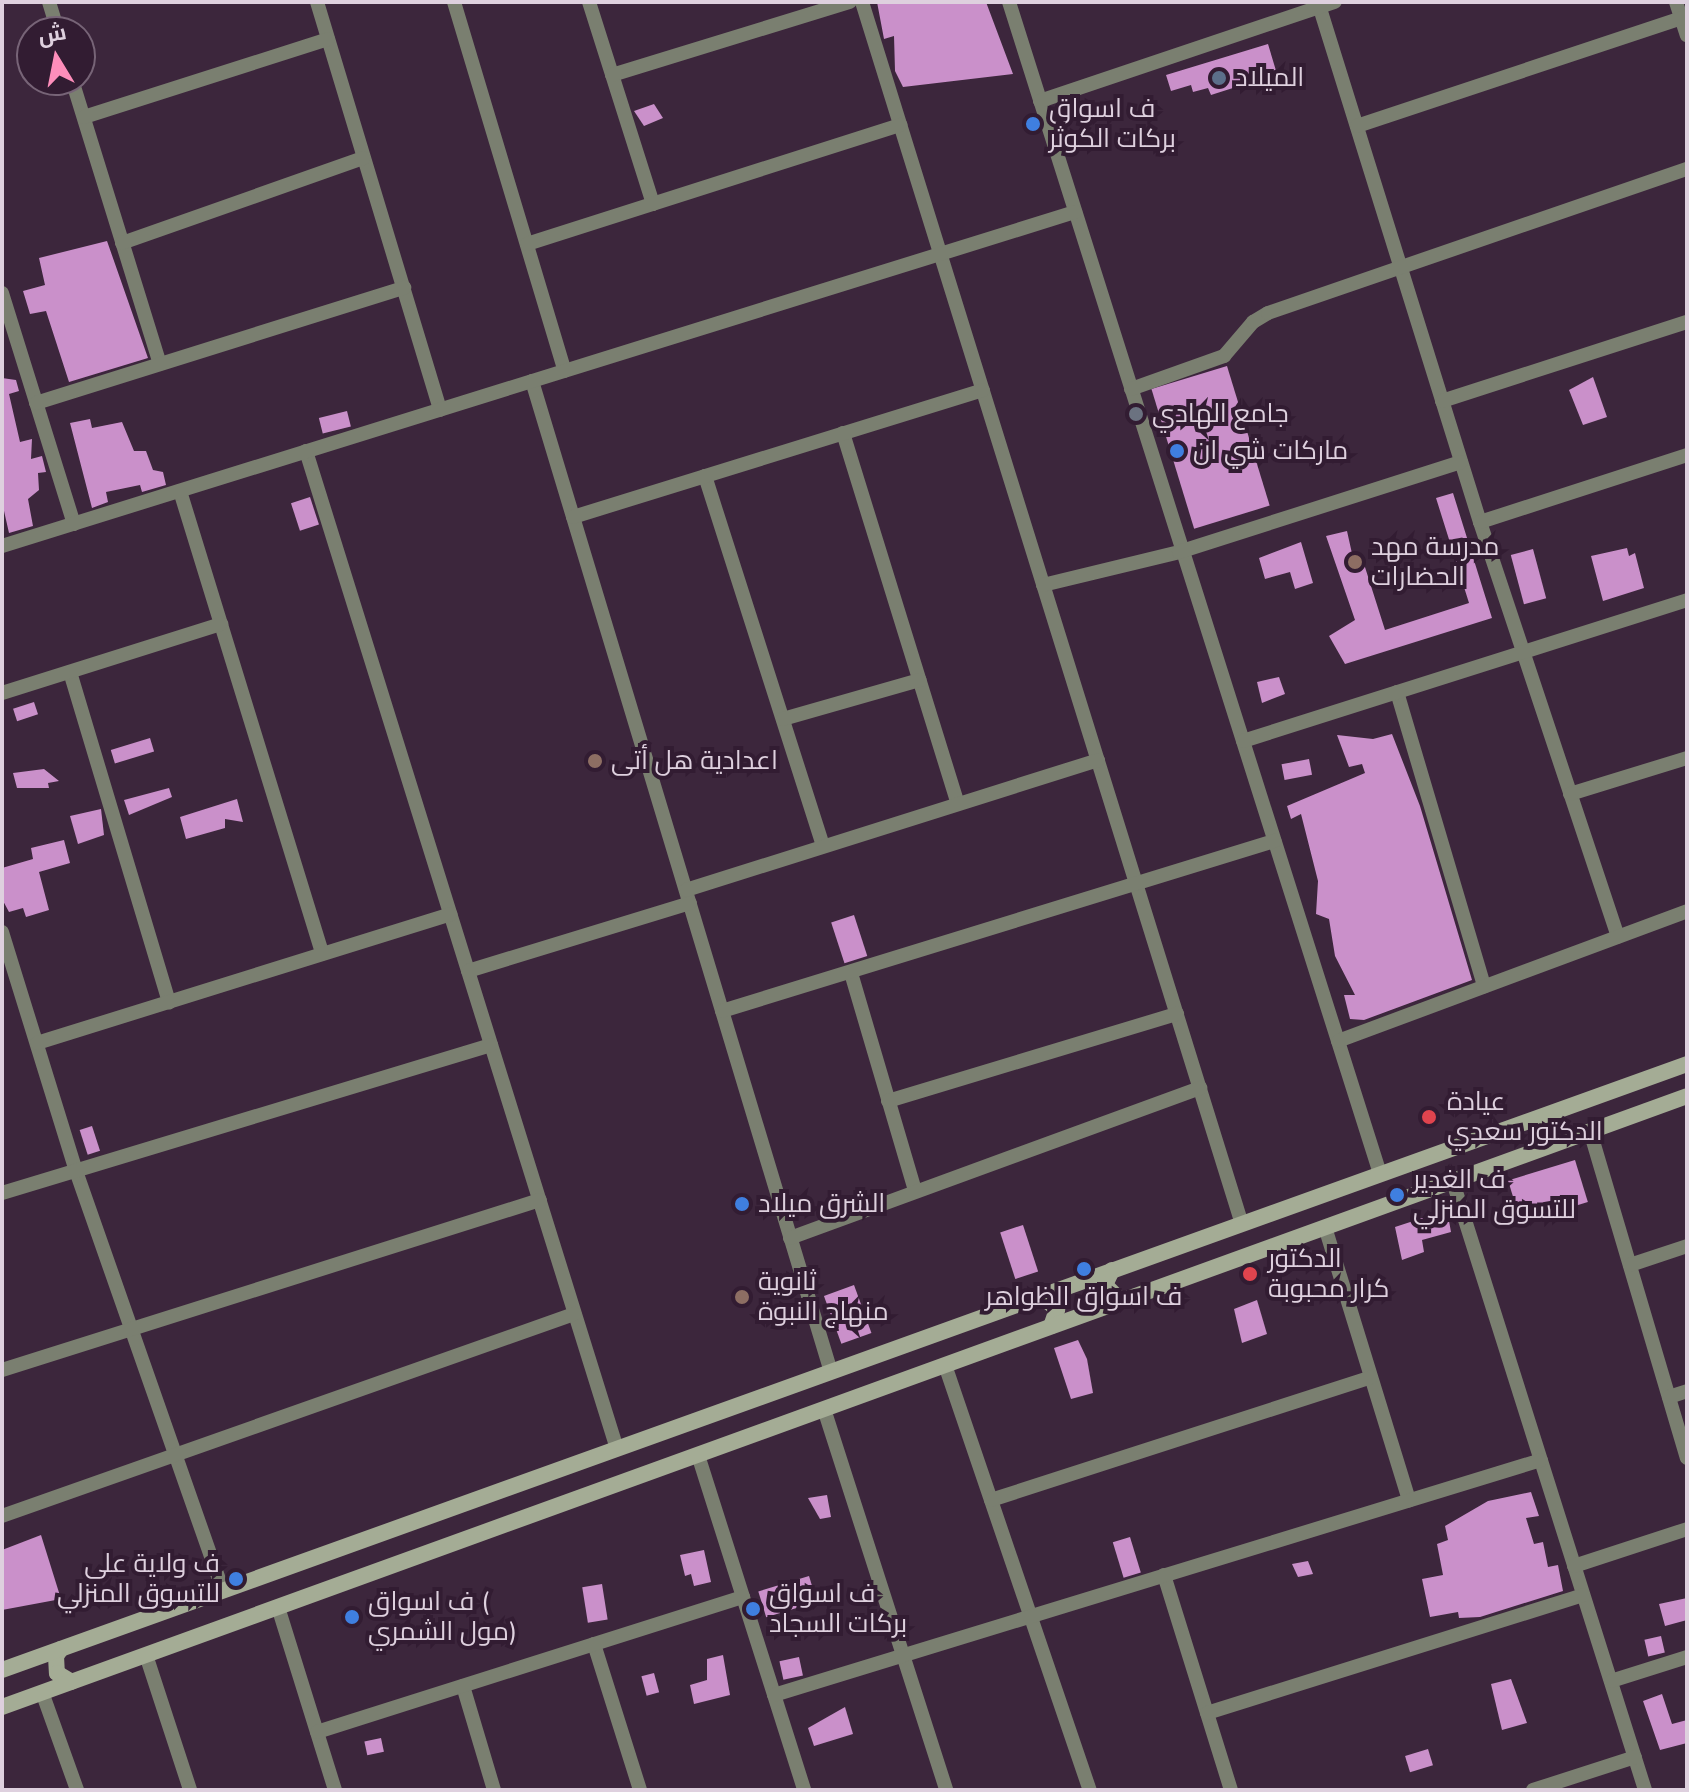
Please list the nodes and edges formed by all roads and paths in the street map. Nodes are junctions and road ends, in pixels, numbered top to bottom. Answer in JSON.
{"nodes":[{"id":1,"x":317,"y":2,"type":"edge"},
{"id":2,"x":454,"y":2,"type":"edge"},
{"id":3,"x":589,"y":2,"type":"edge"},
{"id":4,"x":850,"y":2,"type":"edge"},
{"id":5,"x":862,"y":2,"type":"edge"},
{"id":6,"x":1009,"y":2,"type":"edge"},
{"id":7,"x":1335,"y":2,"type":"edge"},
{"id":8,"x":1676,"y":2,"type":"edge"},
{"id":9,"x":1319,"y":4,"type":"edge"},
{"id":10,"x":1684,"y":17,"type":"edge"},
{"id":11,"x":1687,"y":35,"type":"edge"},
{"id":12,"x":328,"y":39,"type":"junction"},
{"id":13,"x":612,"y":75,"type":"junction"},
{"id":14,"x":77,"y":96,"type":"edge"},
{"id":15,"x":1040,"y":101,"type":"junction"},
{"id":16,"x":84,"y":117,"type":"junction"},
{"id":17,"x":900,"y":125,"type":"junction"},
{"id":18,"x":1357,"y":126,"type":"junction"},
{"id":19,"x":364,"y":158,"type":"junction"},
{"id":20,"x":1687,"y":169,"type":"edge"},
{"id":21,"x":653,"y":204,"type":"junction"},
{"id":22,"x":1075,"y":212,"type":"junction"},
{"id":23,"x":122,"y":243,"type":"junction"},
{"id":24,"x":527,"y":244,"type":"junction"},
{"id":25,"x":940,"y":254,"type":"junction"},
{"id":26,"x":1400,"y":264,"type":"junction"},
{"id":27,"x":404,"y":288,"type":"junction"},
{"id":28,"x":2,"y":293,"type":"edge"},
{"id":29,"x":1687,"y":322,"type":"edge"},
{"id":30,"x":160,"y":364,"type":"junction"},
{"id":31,"x":565,"y":371,"type":"junction"},
{"id":32,"x":532,"y":381,"type":"junction"},
{"id":33,"x":1131,"y":389,"type":"junction"},
{"id":34,"x":983,"y":390,"type":"junction"},
{"id":35,"x":1442,"y":401,"type":"junction"},
{"id":36,"x":36,"y":403,"type":"junction"},
{"id":37,"x":440,"y":410,"type":"junction"},
{"id":38,"x":843,"y":433,"type":"junction"},
{"id":39,"x":306,"y":451,"type":"junction"},
{"id":40,"x":1687,"y":455,"type":"edge"},
{"id":41,"x":1461,"y":462,"type":"junction"},
{"id":42,"x":705,"y":476,"type":"junction"},
{"id":43,"x":180,"y":491,"type":"junction"},
{"id":44,"x":573,"y":517,"type":"junction"},
{"id":45,"x":1480,"y":522,"type":"junction"},
{"id":46,"x":74,"y":524,"type":"junction"},
{"id":47,"x":2,"y":546,"type":"edge"},
{"id":48,"x":1179,"y":552,"type":"junction"},
{"id":49,"x":1043,"y":585,"type":"junction"},
{"id":50,"x":1687,"y":600,"type":"edge"},
{"id":51,"x":221,"y":624,"type":"junction"},
{"id":52,"x":1522,"y":652,"type":"junction"},
{"id":53,"x":70,"y":672,"type":"junction"},
{"id":54,"x":920,"y":680,"type":"junction"},
{"id":55,"x":1397,"y":692,"type":"junction"},
{"id":56,"x":2,"y":693,"type":"edge"},
{"id":57,"x":783,"y":719,"type":"junction"},
{"id":58,"x":1243,"y":741,"type":"junction"},
{"id":59,"x":1687,"y":758,"type":"edge"},
{"id":60,"x":1098,"y":760,"type":"junction"},
{"id":61,"x":1570,"y":794,"type":"junction"},
{"id":62,"x":958,"y":804,"type":"junction"},
{"id":63,"x":1274,"y":841,"type":"junction"},
{"id":64,"x":823,"y":846,"type":"junction"},
{"id":65,"x":1137,"y":886,"type":"junction"},
{"id":66,"x":688,"y":896,"type":"junction"},
{"id":67,"x":1687,"y":911,"type":"edge"},
{"id":68,"x":450,"y":914,"type":"junction"},
{"id":69,"x":2,"y":932,"type":"edge"},
{"id":70,"x":1618,"y":937,"type":"junction"},
{"id":71,"x":322,"y":954,"type":"junction"},
{"id":72,"x":468,"y":971,"type":"junction"},
{"id":73,"x":851,"y":973,"type":"junction"},
{"id":74,"x":1484,"y":986,"type":"junction"},
{"id":75,"x":169,"y":1002,"type":"junction"},
{"id":76,"x":722,"y":1011,"type":"junction"},
{"id":77,"x":1177,"y":1014,"type":"junction"},
{"id":78,"x":1338,"y":1041,"type":"junction"},
{"id":79,"x":37,"y":1043,"type":"junction"},
{"id":80,"x":491,"y":1045,"type":"junction"},
{"id":81,"x":1687,"y":1064,"type":"edge"},
{"id":82,"x":1200,"y":1088,"type":"junction"},
{"id":83,"x":1687,"y":1096,"type":"edge"},
{"id":84,"x":888,"y":1101,"type":"junction"},
{"id":85,"x":1590,"y":1131,"type":"junction"},
{"id":86,"x":76,"y":1171,"type":"junction"},
{"id":87,"x":1380,"y":1174,"type":"junction"},
{"id":88,"x":1453,"y":1182,"type":"junction"},
{"id":89,"x":915,"y":1190,"type":"junction"},
{"id":90,"x":2,"y":1193,"type":"edge"},
{"id":91,"x":540,"y":1200,"type":"junction"},
{"id":92,"x":1242,"y":1224,"type":"junction"},
{"id":93,"x":1325,"y":1227,"type":"junction"},
{"id":94,"x":790,"y":1238,"type":"junction"},
{"id":95,"x":1687,"y":1246,"type":"edge"},
{"id":96,"x":1630,"y":1265,"type":"junction"},
{"id":97,"x":1112,"y":1270,"type":"junction"},
{"id":98,"x":1041,"y":1296,"type":"junction"},
{"id":99,"x":1121,"y":1301,"type":"junction"},
{"id":100,"x":574,"y":1314,"type":"junction"},
{"id":101,"x":1051,"y":1326,"type":"junction"},
{"id":102,"x":131,"y":1329,"type":"junction"},
{"id":103,"x":945,"y":1365,"type":"junction"},
{"id":104,"x":2,"y":1370,"type":"edge"},
{"id":105,"x":831,"y":1372,"type":"junction"},
{"id":106,"x":1371,"y":1377,"type":"junction"},
{"id":107,"x":1687,"y":1391,"type":"edge"},
{"id":108,"x":1669,"y":1397,"type":"junction"},
{"id":109,"x":824,"y":1409,"type":"junction"},
{"id":110,"x":617,"y":1449,"type":"junction"},
{"id":111,"x":175,"y":1455,"type":"junction"},
{"id":112,"x":698,"y":1455,"type":"junction"},
{"id":113,"x":1687,"y":1458,"type":"edge"},
{"id":114,"x":1541,"y":1460,"type":"junction"},
{"id":115,"x":991,"y":1500,"type":"junction"},
{"id":116,"x":1409,"y":1500,"type":"junction"},
{"id":117,"x":2,"y":1516,"type":"edge"},
{"id":118,"x":1687,"y":1529,"type":"edge"},
{"id":119,"x":1574,"y":1566,"type":"junction"},
{"id":120,"x":1164,"y":1575,"type":"junction"},
{"id":121,"x":223,"y":1590,"type":"junction"},
{"id":122,"x":1583,"y":1595,"type":"junction"},
{"id":123,"x":743,"y":1597,"type":"junction"},
{"id":124,"x":278,"y":1607,"type":"junction"},
{"id":125,"x":1031,"y":1616,"type":"junction"},
{"id":126,"x":594,"y":1644,"type":"junction"},
{"id":127,"x":61,"y":1649,"type":"junction"},
{"id":128,"x":146,"y":1655,"type":"junction"},
{"id":129,"x":903,"y":1656,"type":"junction"},
{"id":130,"x":1687,"y":1657,"type":"edge"},
{"id":131,"x":2,"y":1670,"type":"edge"},
{"id":132,"x":1611,"y":1681,"type":"junction"},
{"id":133,"x":72,"y":1682,"type":"junction"},
{"id":134,"x":463,"y":1686,"type":"junction"},
{"id":135,"x":42,"y":1692,"type":"junction"},
{"id":136,"x":774,"y":1695,"type":"junction"},
{"id":137,"x":2,"y":1707,"type":"edge"},
{"id":138,"x":1207,"y":1713,"type":"junction"},
{"id":139,"x":317,"y":1732,"type":"junction"},
{"id":140,"x":1635,"y":1757,"type":"junction"},
{"id":141,"x":77,"y":1790,"type":"edge"},
{"id":142,"x":190,"y":1790,"type":"edge"},
{"id":143,"x":335,"y":1790,"type":"edge"},
{"id":144,"x":494,"y":1790,"type":"edge"},
{"id":145,"x":640,"y":1790,"type":"edge"},
{"id":146,"x":804,"y":1790,"type":"edge"},
{"id":147,"x":946,"y":1790,"type":"edge"},
{"id":148,"x":1090,"y":1790,"type":"edge"},
{"id":149,"x":1231,"y":1790,"type":"edge"},
{"id":150,"x":1533,"y":1790,"type":"edge"},
{"id":151,"x":1645,"y":1790,"type":"edge"}],
"edges":[{"from":1,"to":12,"type":"street"},
{"from":2,"to":24,"type":"street"},
{"from":3,"to":13,"type":"street"},
{"from":4,"to":13,"type":"street"},
{"from":5,"to":17,"type":"street"},
{"from":6,"to":15,"type":"street"},
{"from":7,"to":9,"type":"street"},
{"from":8,"to":10,"type":"street"},
{"from":9,"to":15,"type":"street"},
{"from":9,"to":18,"type":"street"},
{"from":10,"to":11,"type":"street"},
{"from":10,"to":18,"type":"street"},
{"from":12,"to":16,"type":"street"},
{"from":12,"to":19,"type":"street"},
{"from":13,"to":21,"type":"street"},
{"from":14,"to":16,"type":"street"},
{"from":15,"to":22,"type":"street"},
{"from":16,"to":23,"type":"street"},
{"from":17,"to":21,"type":"street"},
{"from":17,"to":25,"type":"street"},
{"from":18,"to":26,"type":"street"},
{"from":19,"to":23,"type":"street"},
{"from":19,"to":27,"type":"street"},
{"from":20,"to":26,"type":"street"},
{"from":21,"to":24,"type":"street"},
{"from":22,"to":25,"type":"street"},
{"from":22,"to":33,"type":"street"},
{"from":23,"to":30,"type":"street"},
{"from":24,"to":31,"type":"street"},
{"from":25,"to":31,"type":"street"},
{"from":25,"to":34,"type":"street"},
{"from":26,"to":33,"type":"street"},
{"from":26,"to":35,"type":"street"},
{"from":27,"to":30,"type":"street"},
{"from":27,"to":37,"type":"street"},
{"from":28,"to":36,"type":"street"},
{"from":29,"to":35,"type":"street"},
{"from":30,"to":36,"type":"street"},
{"from":31,"to":32,"type":"street"},
{"from":32,"to":37,"type":"street"},
{"from":32,"to":44,"type":"street"},
{"from":33,"to":48,"type":"street"},
{"from":34,"to":38,"type":"street"},
{"from":34,"to":49,"type":"street"},
{"from":35,"to":41,"type":"street"},
{"from":36,"to":46,"type":"street"},
{"from":37,"to":39,"type":"street"},
{"from":38,"to":42,"type":"street"},
{"from":38,"to":54,"type":"street"},
{"from":39,"to":43,"type":"street"},
{"from":39,"to":68,"type":"street"},
{"from":40,"to":45,"type":"street"},
{"from":41,"to":45,"type":"street"},
{"from":41,"to":48,"type":"street"},
{"from":42,"to":44,"type":"street"},
{"from":42,"to":57,"type":"street"},
{"from":43,"to":46,"type":"street"},
{"from":43,"to":51,"type":"street"},
{"from":44,"to":66,"type":"street"},
{"from":45,"to":52,"type":"street"},
{"from":46,"to":47,"type":"street"},
{"from":48,"to":49,"type":"street"},
{"from":48,"to":58,"type":"street"},
{"from":49,"to":60,"type":"street"},
{"from":50,"to":52,"type":"street"},
{"from":51,"to":53,"type":"street"},
{"from":51,"to":71,"type":"street"},
{"from":52,"to":55,"type":"street"},
{"from":52,"to":61,"type":"street"},
{"from":53,"to":56,"type":"street"},
{"from":53,"to":75,"type":"street"},
{"from":54,"to":57,"type":"street"},
{"from":54,"to":62,"type":"street"},
{"from":55,"to":58,"type":"street"},
{"from":55,"to":74,"type":"street"},
{"from":57,"to":64,"type":"street"},
{"from":58,"to":63,"type":"street"},
{"from":59,"to":61,"type":"street"},
{"from":60,"to":62,"type":"street"},
{"from":60,"to":65,"type":"street"},
{"from":61,"to":70,"type":"street"},
{"from":62,"to":64,"type":"street"},
{"from":63,"to":65,"type":"street"},
{"from":63,"to":78,"type":"street"},
{"from":64,"to":66,"type":"street"},
{"from":65,"to":73,"type":"street"},
{"from":65,"to":77,"type":"street"},
{"from":66,"to":72,"type":"street"},
{"from":66,"to":76,"type":"street"},
{"from":67,"to":70,"type":"street"},
{"from":68,"to":71,"type":"street"},
{"from":68,"to":72,"type":"street"},
{"from":69,"to":79,"type":"street"},
{"from":70,"to":74,"type":"street"},
{"from":71,"to":75,"type":"street"},
{"from":72,"to":80,"type":"street"},
{"from":73,"to":76,"type":"street"},
{"from":73,"to":84,"type":"street"},
{"from":74,"to":78,"type":"street"},
{"from":75,"to":79,"type":"street"},
{"from":76,"to":94,"type":"street"},
{"from":77,"to":82,"type":"street"},
{"from":77,"to":84,"type":"street"},
{"from":78,"to":87,"type":"street"},
{"from":79,"to":86,"type":"street"},
{"from":80,"to":86,"type":"street"},
{"from":80,"to":91,"type":"street"},
{"from":81,"to":87,"type":"street"},
{"from":82,"to":89,"type":"street"},
{"from":82,"to":92,"type":"street"},
{"from":83,"to":85,"type":"street"},
{"from":84,"to":89,"type":"street"},
{"from":85,"to":88,"type":"street"},
{"from":85,"to":96,"type":"street"},
{"from":86,"to":90,"type":"street"},
{"from":86,"to":102,"type":"street"},
{"from":87,"to":92,"type":"street"},
{"from":88,"to":93,"type":"street"},
{"from":88,"to":114,"type":"street"},
{"from":89,"to":94,"type":"street"},
{"from":91,"to":100,"type":"street"},
{"from":91,"to":102,"type":"street"},
{"from":92,"to":97,"type":"street"},
{"from":93,"to":99,"type":"street"},
{"from":93,"to":106,"type":"street"},
{"from":94,"to":105,"type":"street"},
{"from":95,"to":96,"type":"street"},
{"from":96,"to":108,"type":"street"},
{"from":97,"to":98,"type":"street"},
{"from":97,"to":99,"type":"street"},
{"from":98,"to":101,"type":"street"},
{"from":98,"to":105,"type":"street"},
{"from":99,"to":101,"type":"street"},
{"from":100,"to":110,"type":"street"},
{"from":100,"to":111,"type":"street"},
{"from":101,"to":103,"type":"street"},
{"from":102,"to":104,"type":"street"},
{"from":102,"to":111,"type":"street"},
{"from":103,"to":109,"type":"street"},
{"from":103,"to":115,"type":"street"},
{"from":105,"to":110,"type":"street"},
{"from":106,"to":115,"type":"street"},
{"from":106,"to":116,"type":"street"},
{"from":107,"to":108,"type":"street"},
{"from":108,"to":113,"type":"street"},
{"from":109,"to":112,"type":"street"},
{"from":109,"to":129,"type":"street"},
{"from":110,"to":121,"type":"street"},
{"from":111,"to":117,"type":"street"},
{"from":111,"to":121,"type":"street"},
{"from":112,"to":123,"type":"street"},
{"from":112,"to":124,"type":"street"},
{"from":114,"to":116,"type":"street"},
{"from":114,"to":119,"type":"street"},
{"from":115,"to":125,"type":"street"},
{"from":116,"to":120,"type":"street"},
{"from":118,"to":119,"type":"street"},
{"from":119,"to":122,"type":"street"},
{"from":120,"to":125,"type":"street"},
{"from":120,"to":138,"type":"street"},
{"from":121,"to":127,"type":"street"},
{"from":122,"to":132,"type":"street"},
{"from":122,"to":138,"type":"street"},
{"from":123,"to":126,"type":"street"},
{"from":123,"to":136,"type":"street"},
{"from":124,"to":128,"type":"street"},
{"from":124,"to":139,"type":"street"},
{"from":125,"to":129,"type":"street"},
{"from":125,"to":148,"type":"street"},
{"from":126,"to":134,"type":"street"},
{"from":126,"to":145,"type":"street"},
{"from":127,"to":131,"type":"street"},
{"from":127,"to":133,"type":"street"},
{"from":128,"to":133,"type":"street"},
{"from":128,"to":142,"type":"street"},
{"from":129,"to":136,"type":"street"},
{"from":129,"to":147,"type":"street"},
{"from":130,"to":132,"type":"street"},
{"from":132,"to":140,"type":"street"},
{"from":133,"to":135,"type":"street"},
{"from":134,"to":139,"type":"street"},
{"from":134,"to":144,"type":"street"},
{"from":135,"to":137,"type":"street"},
{"from":135,"to":141,"type":"street"},
{"from":136,"to":146,"type":"street"},
{"from":138,"to":149,"type":"street"},
{"from":139,"to":143,"type":"street"},
{"from":140,"to":150,"type":"street"},
{"from":140,"to":151,"type":"street"}]}
